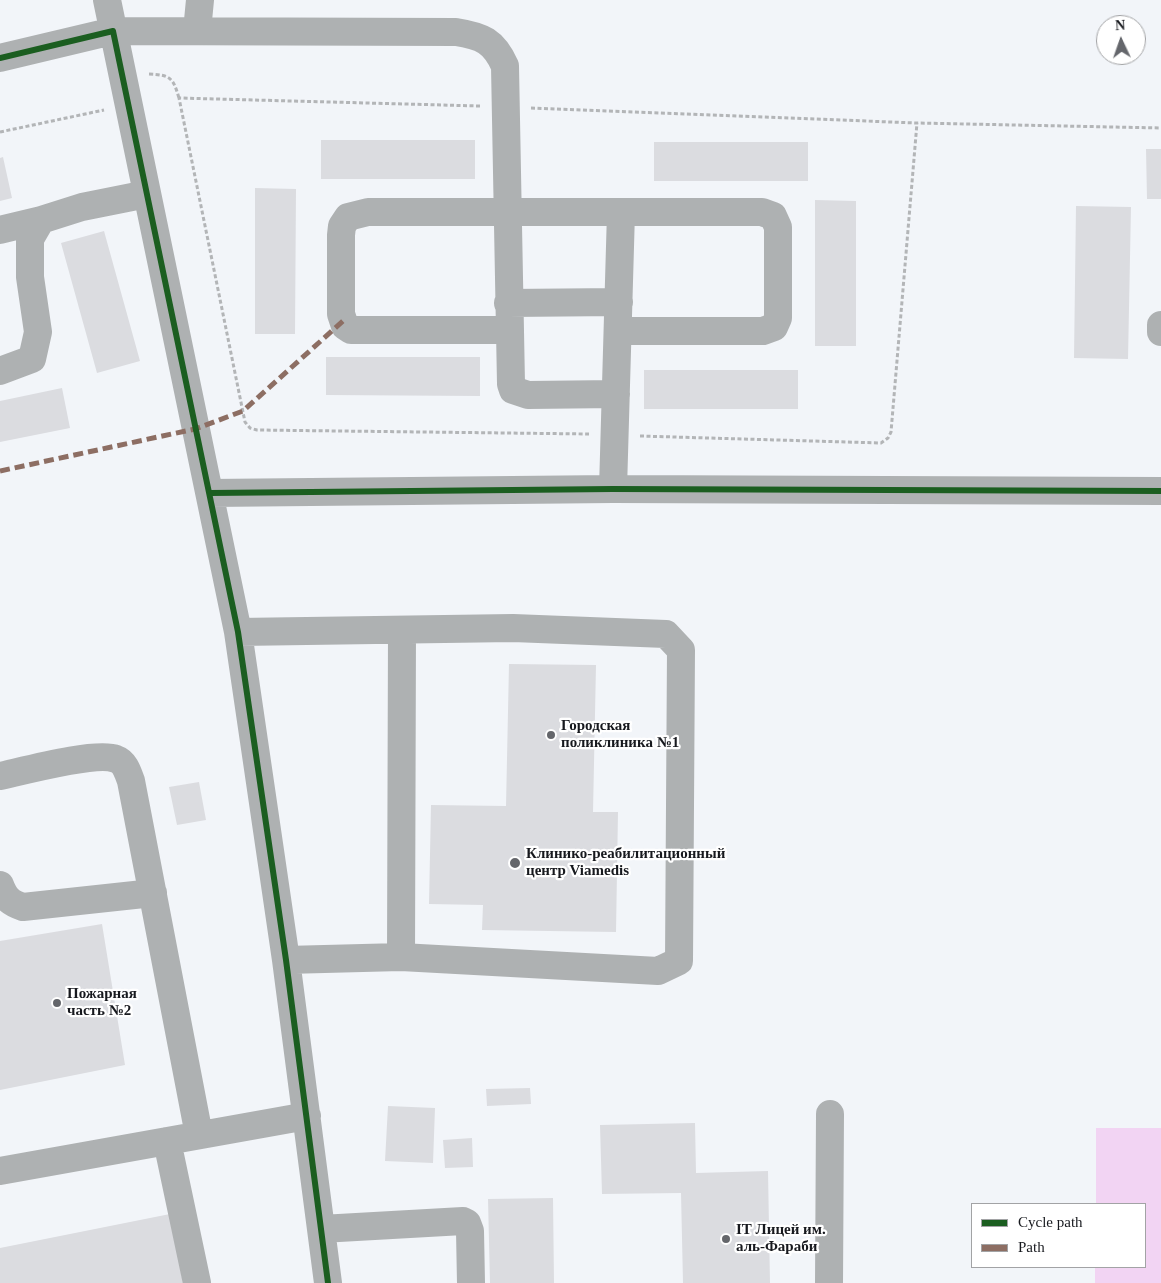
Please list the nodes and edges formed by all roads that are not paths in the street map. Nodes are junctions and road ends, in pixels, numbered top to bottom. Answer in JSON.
{"nodes":[{"id":1,"x":107,"y":0,"type":"edge"},
{"id":2,"x":200,"y":0,"type":"edge"},
{"id":3,"x":113,"y":31,"type":"junction"},
{"id":4,"x":197,"y":31,"type":"junction"},
{"id":5,"x":0,"y":58,"type":"edge"},
{"id":6,"x":147,"y":194,"type":"junction"},
{"id":7,"x":507,"y":212,"type":"junction"},
{"id":8,"x":621,"y":212,"type":"junction"},
{"id":9,"x":41,"y":220,"type":"junction"},
{"id":10,"x":0,"y":230,"type":"edge"},
{"id":11,"x":619,"y":302,"type":"junction"},
{"id":12,"x":508,"y":304,"type":"junction"},
{"id":13,"x":1161,"y":325,"type":"edge"},
{"id":14,"x":509,"y":330,"type":"junction"},
{"id":15,"x":618,"y":332,"type":"junction"},
{"id":16,"x":1161,"y":332,"type":"edge"},
{"id":17,"x":0,"y":372,"type":"edge"},
{"id":18,"x":616,"y":394,"type":"junction"},
{"id":19,"x":613,"y":489,"type":"junction"},
{"id":20,"x":1161,"y":491,"type":"edge"},
{"id":21,"x":210,"y":493,"type":"junction"},
{"id":22,"x":402,"y":630,"type":"junction"},
{"id":23,"x":238,"y":632,"type":"junction"},
{"id":24,"x":0,"y":776,"type":"edge"},
{"id":25,"x":0,"y":885,"type":"edge"},
{"id":26,"x":153,"y":893,"type":"junction"},
{"id":27,"x":401,"y":957,"type":"junction"},
{"id":28,"x":286,"y":960,"type":"junction"},
{"id":29,"x":830,"y":1114,"type":"dead end"},
{"id":30,"x":307,"y":1116,"type":"junction"},
{"id":31,"x":200,"y":1135,"type":"junction"},
{"id":32,"x":167,"y":1141,"type":"junction"},
{"id":33,"x":0,"y":1171,"type":"edge"},
{"id":34,"x":322,"y":1229,"type":"junction"},
{"id":35,"x":197,"y":1283,"type":"edge"},
{"id":36,"x":328,"y":1283,"type":"edge"},
{"id":37,"x":471,"y":1283,"type":"edge"},
{"id":38,"x":829,"y":1283,"type":"edge"}],
"edges":[{"from":1,"to":3,"type":"street"},
{"from":2,"to":4,"type":"street"},
{"from":3,"to":4,"type":"street"},
{"from":3,"to":5,"type":"street"},
{"from":3,"to":6,"type":"street"},
{"from":4,"to":7,"type":"street"},
{"from":6,"to":9,"type":"street"},
{"from":6,"to":21,"type":"street"},
{"from":7,"to":8,"type":"street"},
{"from":7,"to":12,"type":"street"},
{"from":7,"to":14,"type":"street"},
{"from":8,"to":11,"type":"street"},
{"from":8,"to":15,"type":"street"},
{"from":9,"to":10,"type":"street"},
{"from":9,"to":17,"type":"street"},
{"from":11,"to":12,"type":"street"},
{"from":11,"to":15,"type":"street"},
{"from":12,"to":14,"type":"street"},
{"from":13,"to":16,"type":"street"},
{"from":14,"to":18,"type":"street"},
{"from":15,"to":18,"type":"street"},
{"from":18,"to":19,"type":"street"},
{"from":19,"to":20,"type":"street"},
{"from":19,"to":21,"type":"street"},
{"from":21,"to":23,"type":"street"},
{"from":22,"to":23,"type":"street"},
{"from":22,"to":27,"type":"street"},
{"from":22,"to":27,"type":"street"},
{"from":23,"to":28,"type":"street"},
{"from":24,"to":26,"type":"street"},
{"from":25,"to":26,"type":"street"},
{"from":26,"to":31,"type":"street"},
{"from":27,"to":28,"type":"street"},
{"from":28,"to":30,"type":"street"},
{"from":29,"to":38,"type":"street"},
{"from":30,"to":31,"type":"street"},
{"from":30,"to":34,"type":"street"},
{"from":31,"to":32,"type":"street"},
{"from":32,"to":33,"type":"street"},
{"from":32,"to":35,"type":"street"},
{"from":34,"to":36,"type":"street"},
{"from":34,"to":37,"type":"street"}]}
